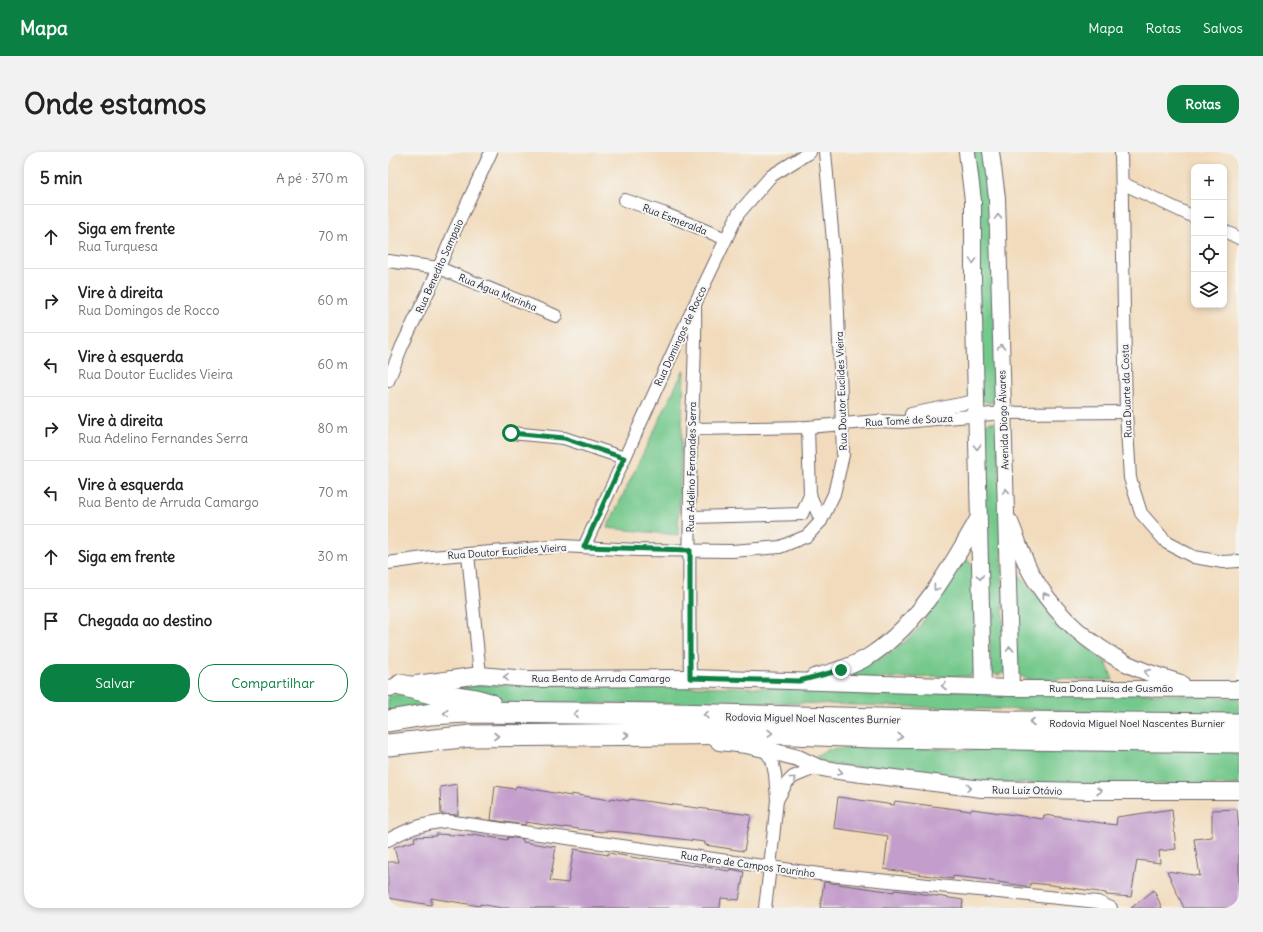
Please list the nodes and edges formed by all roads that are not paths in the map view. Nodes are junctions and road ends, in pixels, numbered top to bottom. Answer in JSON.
{"nodes":[{"id":1,"x":491,"y":152,"type":"edge"},
{"id":2,"x":810,"y":152,"type":"edge"},
{"id":3,"x":824,"y":152,"type":"edge"},
{"id":4,"x":967,"y":152,"type":"edge"},
{"id":5,"x":991,"y":152,"type":"edge"},
{"id":6,"x":1121,"y":152,"type":"edge"},
{"id":7,"x":1122,"y":183,"type":"junction"},
{"id":8,"x":625,"y":200,"type":"dead end"},
{"id":9,"x":1191,"y":216,"type":"edge"},
{"id":10,"x":1227,"y":232,"type":"edge"},
{"id":11,"x":1239,"y":238,"type":"edge"},
{"id":12,"x":726,"y":239,"type":"junction"},
{"id":13,"x":388,"y":261,"type":"edge"},
{"id":14,"x":439,"y":268,"type":"junction"},
{"id":15,"x":695,"y":304,"type":"junction"},
{"id":16,"x":556,"y":316,"type":"dead end"},
{"id":17,"x":388,"y":381,"type":"edge"},
{"id":18,"x":976,"y":408,"type":"junction"},
{"id":19,"x":1126,"y":412,"type":"junction"},
{"id":20,"x":1003,"y":413,"type":"junction"},
{"id":21,"x":842,"y":424,"type":"junction"},
{"id":22,"x":808,"y":427,"type":"junction"},
{"id":23,"x":692,"y":428,"type":"junction"},
{"id":24,"x":511,"y":433,"type":"dead end"},
{"id":25,"x":624,"y":458,"type":"junction"},
{"id":26,"x":810,"y":495,"type":"junction"},
{"id":27,"x":1006,"y":512,"type":"junction"},
{"id":28,"x":691,"y":517,"type":"junction"},
{"id":29,"x":978,"y":519,"type":"junction"},
{"id":30,"x":821,"y":521,"type":"junction"},
{"id":31,"x":584,"y":547,"type":"junction"},
{"id":32,"x":690,"y":550,"type":"junction"},
{"id":33,"x":468,"y":554,"type":"junction"},
{"id":34,"x":1239,"y":561,"type":"edge"},
{"id":35,"x":388,"y":563,"type":"edge"},
{"id":36,"x":480,"y":675,"type":"junction"},
{"id":37,"x":690,"y":678,"type":"junction"},
{"id":38,"x":799,"y":681,"type":"junction"},
{"id":39,"x":395,"y":686,"type":"edge"},
{"id":40,"x":983,"y":687,"type":"junction"},
{"id":41,"x":1011,"y":688,"type":"junction"},
{"id":42,"x":1198,"y":688,"type":"junction"},
{"id":43,"x":1239,"y":689,"type":"edge"},
{"id":44,"x":521,"y":714,"type":"junction"},
{"id":45,"x":388,"y":720,"type":"edge"},
{"id":46,"x":1239,"y":724,"type":"edge"},
{"id":47,"x":652,"y":734,"type":"junction"},
{"id":48,"x":1239,"y":742,"type":"edge"},
{"id":49,"x":388,"y":745,"type":"edge"},
{"id":50,"x":764,"y":749,"type":"junction"},
{"id":51,"x":817,"y":767,"type":"junction"},
{"id":52,"x":1239,"y":791,"type":"edge"},
{"id":53,"x":777,"y":800,"type":"junction"},
{"id":54,"x":388,"y":840,"type":"edge"},
{"id":55,"x":770,"y":867,"type":"junction"},
{"id":56,"x":765,"y":908,"type":"edge"},
{"id":57,"x":1111,"y":908,"type":"edge"}],
"edges":[{"from":1,"to":14,"type":"street","name":"Rua Benedito Sampaio"},
{"from":2,"to":12,"type":"street","name":"Rua Domingos de Rocco"},
{"from":3,"to":21,"type":"street","name":"Rua Doutor Euclides Vieira"},
{"from":4,"to":18,"type":"street","one_way":true},
{"from":20,"to":5,"type":"street","name":"Avenida Diogo Álvares","one_way":true},
{"from":6,"to":7,"type":"street","name":"Rua Duarte da Costa"},
{"from":7,"to":9,"type":"street"},
{"from":7,"to":19,"type":"street","name":"Rua Duarte da Costa"},
{"from":8,"to":12,"type":"street","name":"Rua Esmeralda"},
{"from":10,"to":11,"type":"street"},
{"from":12,"to":15,"type":"street","name":"Rua Domingos de Rocco"},
{"from":13,"to":14,"type":"street","name":"Rua Água Marinha"},
{"from":14,"to":16,"type":"street","name":"Rua Água Marinha"},
{"from":14,"to":17,"type":"street","name":"Rua Benedito Sampaio"},
{"from":15,"to":23,"type":"street","name":"Rua Adelino Fernandes Serra"},
{"from":15,"to":25,"type":"street","name":"Rua Domingos de Rocco"},
{"from":18,"to":20,"type":"street"},
{"from":18,"to":21,"type":"street","name":"Rua Tomé de Souza"},
{"from":18,"to":29,"type":"street","one_way":true},
{"from":19,"to":20,"type":"street"},
{"from":19,"to":34,"type":"street","name":"Rua Duarte da Costa"},
{"from":27,"to":20,"type":"street","name":"Avenida Diogo Álvares","one_way":true},
{"from":21,"to":22,"type":"street","name":"Rua Tomé de Souza"},
{"from":21,"to":30,"type":"street","name":"Rua Doutor Euclides Vieira"},
{"from":22,"to":23,"type":"street","name":"Rua Tomé de Souza"},
{"from":22,"to":26,"type":"street"},
{"from":23,"to":28,"type":"street","name":"Rua Adelino Fernandes Serra"},
{"from":24,"to":25,"type":"street"},
{"from":25,"to":31,"type":"street","name":"Rua Domingos de Rocco"},
{"from":26,"to":28,"type":"street"},
{"from":26,"to":30,"type":"street"},
{"from":41,"to":27,"type":"street","name":"Avenida Diogo Álvares","one_way":true},
{"from":42,"to":27,"type":"street","one_way":true},
{"from":28,"to":32,"type":"street","name":"Rua Adelino Fernandes Serra"},
{"from":29,"to":38,"type":"street","one_way":true},
{"from":29,"to":40,"type":"street","one_way":true},
{"from":30,"to":32,"type":"street","name":"Rua Doutor Euclides Vieira"},
{"from":31,"to":32,"type":"street","name":"Rua Doutor Euclides Vieira"},
{"from":31,"to":33,"type":"street","name":"Rua Doutor Euclides Vieira"},
{"from":32,"to":37,"type":"street","name":"Rua Adelino Fernandes Serra"},
{"from":33,"to":35,"type":"street","name":"Rua Doutor Euclides Vieira"},
{"from":33,"to":36,"type":"street"},
{"from":37,"to":36,"type":"street","name":"Rua Bento de Arruda Camargo","one_way":true},
{"from":36,"to":39,"type":"street","name":"Rua Bento de Arruda Camargo"},
{"from":37,"to":38,"type":"street","name":"Rua Bento de Arruda Camargo"},
{"from":40,"to":38,"type":"street","name":"Rua Bento de Arruda Camargo","one_way":true},
{"from":39,"to":44,"type":"highway"},
{"from":40,"to":41,"type":"street","name":"Rua Dona Luísa de Gusmão"},
{"from":41,"to":42,"type":"street","name":"Rua Dona Luísa de Gusmão"},
{"from":42,"to":43,"type":"street","name":"Rua Dona Luísa de Gusmão"},
{"from":44,"to":45,"type":"highway","name":"Rodovia Miguel Noel Nascentes Burnier","one_way":true},
{"from":46,"to":44,"type":"highway","name":"Rodovia Miguel Noel Nascentes Burnier","one_way":true},
{"from":47,"to":48,"type":"highway","name":"Rodovia Miguel Noel Nascentes Burnier","one_way":true},
{"from":49,"to":47,"type":"highway","name":"Rodovia Miguel Noel Nascentes Burnier","one_way":true},
{"from":47,"to":50,"type":"street","name":"Rua Luíz Otávio"},
{"from":50,"to":51,"type":"street","name":"Rua Luíz Otávio"},
{"from":50,"to":53,"type":"street"},
{"from":51,"to":52,"type":"street","name":"Rua Luíz Otávio","one_way":true},
{"from":53,"to":51,"type":"street","one_way":true},
{"from":53,"to":55,"type":"street"},
{"from":54,"to":55,"type":"street","name":"Rua Pero de Campos Tourinho"},
{"from":55,"to":56,"type":"street"},
{"from":55,"to":57,"type":"street","name":"Rua Pero de Campos Tourinho"}]}
